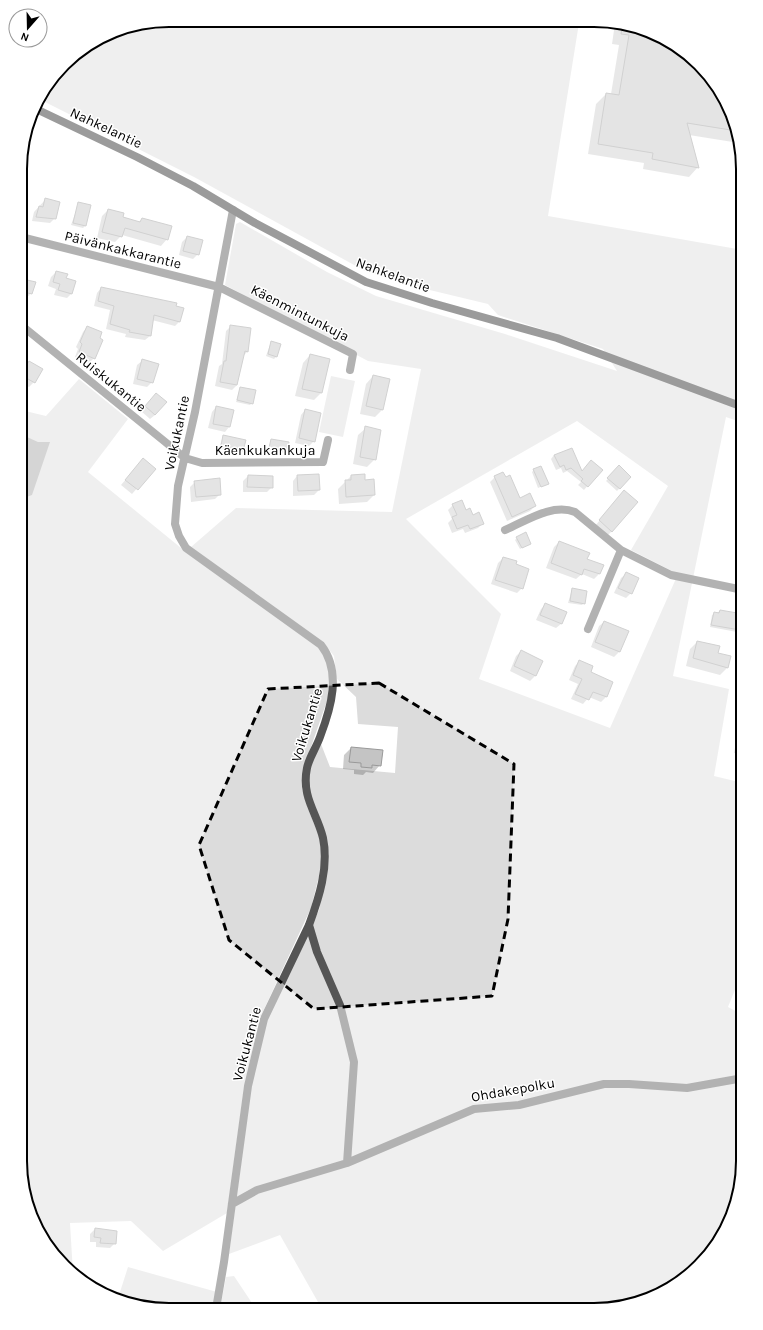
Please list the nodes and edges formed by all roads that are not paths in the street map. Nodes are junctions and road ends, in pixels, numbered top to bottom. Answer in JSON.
{"nodes":[{"id":1,"x":40,"y":111,"type":"edge"},
{"id":2,"x":233,"y":210,"type":"junction"},
{"id":3,"x":27,"y":239,"type":"edge"},
{"id":4,"x":219,"y":287,"type":"junction"},
{"id":5,"x":27,"y":330,"type":"edge"},
{"id":6,"x":350,"y":370,"type":"dead end"},
{"id":7,"x":736,"y":404,"type":"edge"},
{"id":8,"x":328,"y":440,"type":"dead end"},
{"id":9,"x":185,"y":458,"type":"junction"},
{"id":10,"x":505,"y":530,"type":"dead end"},
{"id":11,"x":622,"y":550,"type":"junction"},
{"id":12,"x":736,"y":589,"type":"edge"},
{"id":13,"x":588,"y":629,"type":"dead end"},
{"id":14,"x":309,"y":924,"type":"junction"},
{"id":15,"x":736,"y":1079,"type":"edge"},
{"id":16,"x":347,"y":1163,"type":"junction"},
{"id":17,"x":232,"y":1204,"type":"junction"},
{"id":18,"x":217,"y":1303,"type":"edge"}],
"edges":[{"from":1,"to":2,"type":"main road","name":"Nahkelantie"},
{"from":2,"to":4,"type":"street","name":"Voikukantie"},
{"from":2,"to":7,"type":"main road","name":"Nahkelantie"},
{"from":3,"to":4,"type":"street","name":"Päivänkakkarantie"},
{"from":4,"to":6,"type":"street","name":"Käenmintunkuja"},
{"from":4,"to":9,"type":"street","name":"Voikukantie"},
{"from":5,"to":9,"type":"street","name":"Ruiskukantie"},
{"from":8,"to":9,"type":"street","name":"Käenkukankuja"},
{"from":9,"to":14,"type":"street","name":"Voikukantie"},
{"from":10,"to":11,"type":"street"},
{"from":11,"to":12,"type":"street"},
{"from":11,"to":13,"type":"street"},
{"from":14,"to":16,"type":"street"},
{"from":14,"to":17,"type":"street","name":"Voikukantie"},
{"from":15,"to":16,"type":"street","name":"Ohdakepolku"},
{"from":16,"to":17,"type":"street","name":"Ohdakepolku"},
{"from":17,"to":18,"type":"street","name":"Voikukantie"}]}
